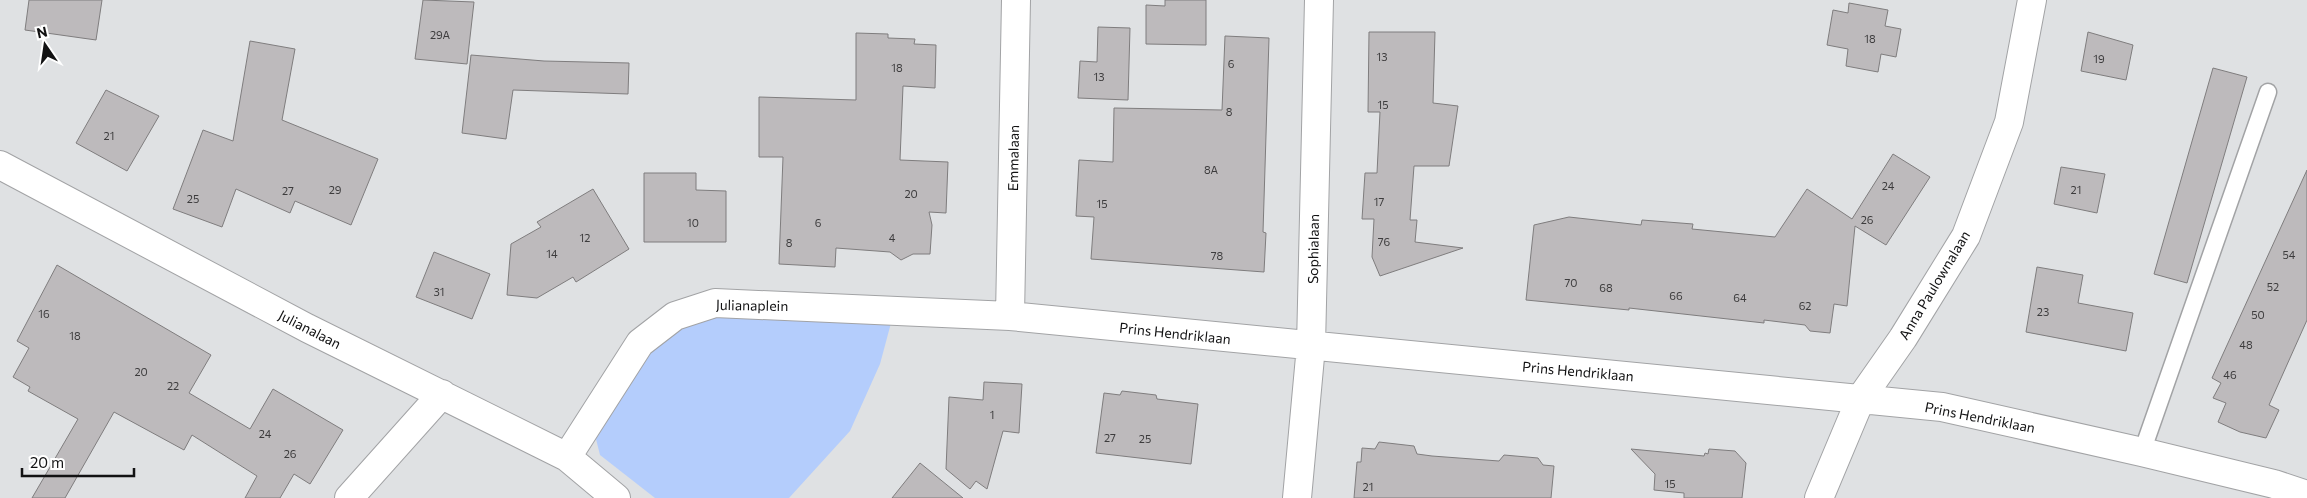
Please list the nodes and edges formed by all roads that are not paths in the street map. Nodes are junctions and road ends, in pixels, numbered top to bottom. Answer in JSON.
{"nodes":[{"id":1,"x":1016,"y":0,"type":"edge"},
{"id":2,"x":1319,"y":0,"type":"edge"},
{"id":3,"x":2032,"y":0,"type":"edge"},
{"id":4,"x":2268,"y":92,"type":"dead end"},
{"id":5,"x":0,"y":164,"type":"edge"},
{"id":6,"x":1010,"y":316,"type":"junction"},
{"id":7,"x":1311,"y":346,"type":"junction"},
{"id":8,"x":442,"y":394,"type":"junction"},
{"id":9,"x":1861,"y":398,"type":"junction"},
{"id":10,"x":2142,"y":452,"type":"junction"},
{"id":11,"x":567,"y":457,"type":"junction"},
{"id":12,"x":2273,"y":491,"type":"edge"},
{"id":13,"x":2307,"y":496,"type":"edge"},
{"id":14,"x":349,"y":498,"type":"edge"},
{"id":15,"x":616,"y":498,"type":"edge"},
{"id":16,"x":1296,"y":498,"type":"edge"},
{"id":17,"x":1818,"y":498,"type":"edge"}],
"edges":[{"from":1,"to":6,"type":"street","name":"Emmalaan"},
{"from":2,"to":7,"type":"street","name":"Sophialaan"},
{"from":3,"to":9,"type":"street","name":"Anna Paulownalaan"},
{"from":4,"to":10,"type":"lane"},
{"from":5,"to":8,"type":"street","name":"Julianalaan"},
{"from":6,"to":7,"type":"street","name":"Prins Hendriklaan"},
{"from":6,"to":11,"type":"street","name":"Julianaplein"},
{"from":7,"to":9,"type":"street","name":"Prins Hendriklaan"},
{"from":7,"to":16,"type":"street","name":"Sophialaan"},
{"from":8,"to":11,"type":"street","name":"Julianalaan"},
{"from":8,"to":14,"type":"street"},
{"from":9,"to":10,"type":"street","name":"Prins Hendriklaan"},
{"from":9,"to":17,"type":"street","name":"Anna Paulownalaan"},
{"from":10,"to":12,"type":"street","name":"Prins Hendriklaan"},
{"from":11,"to":15,"type":"street","name":"Julianalaan"},
{"from":12,"to":13,"type":"street","name":"Prins Hendriklaan"}]}
